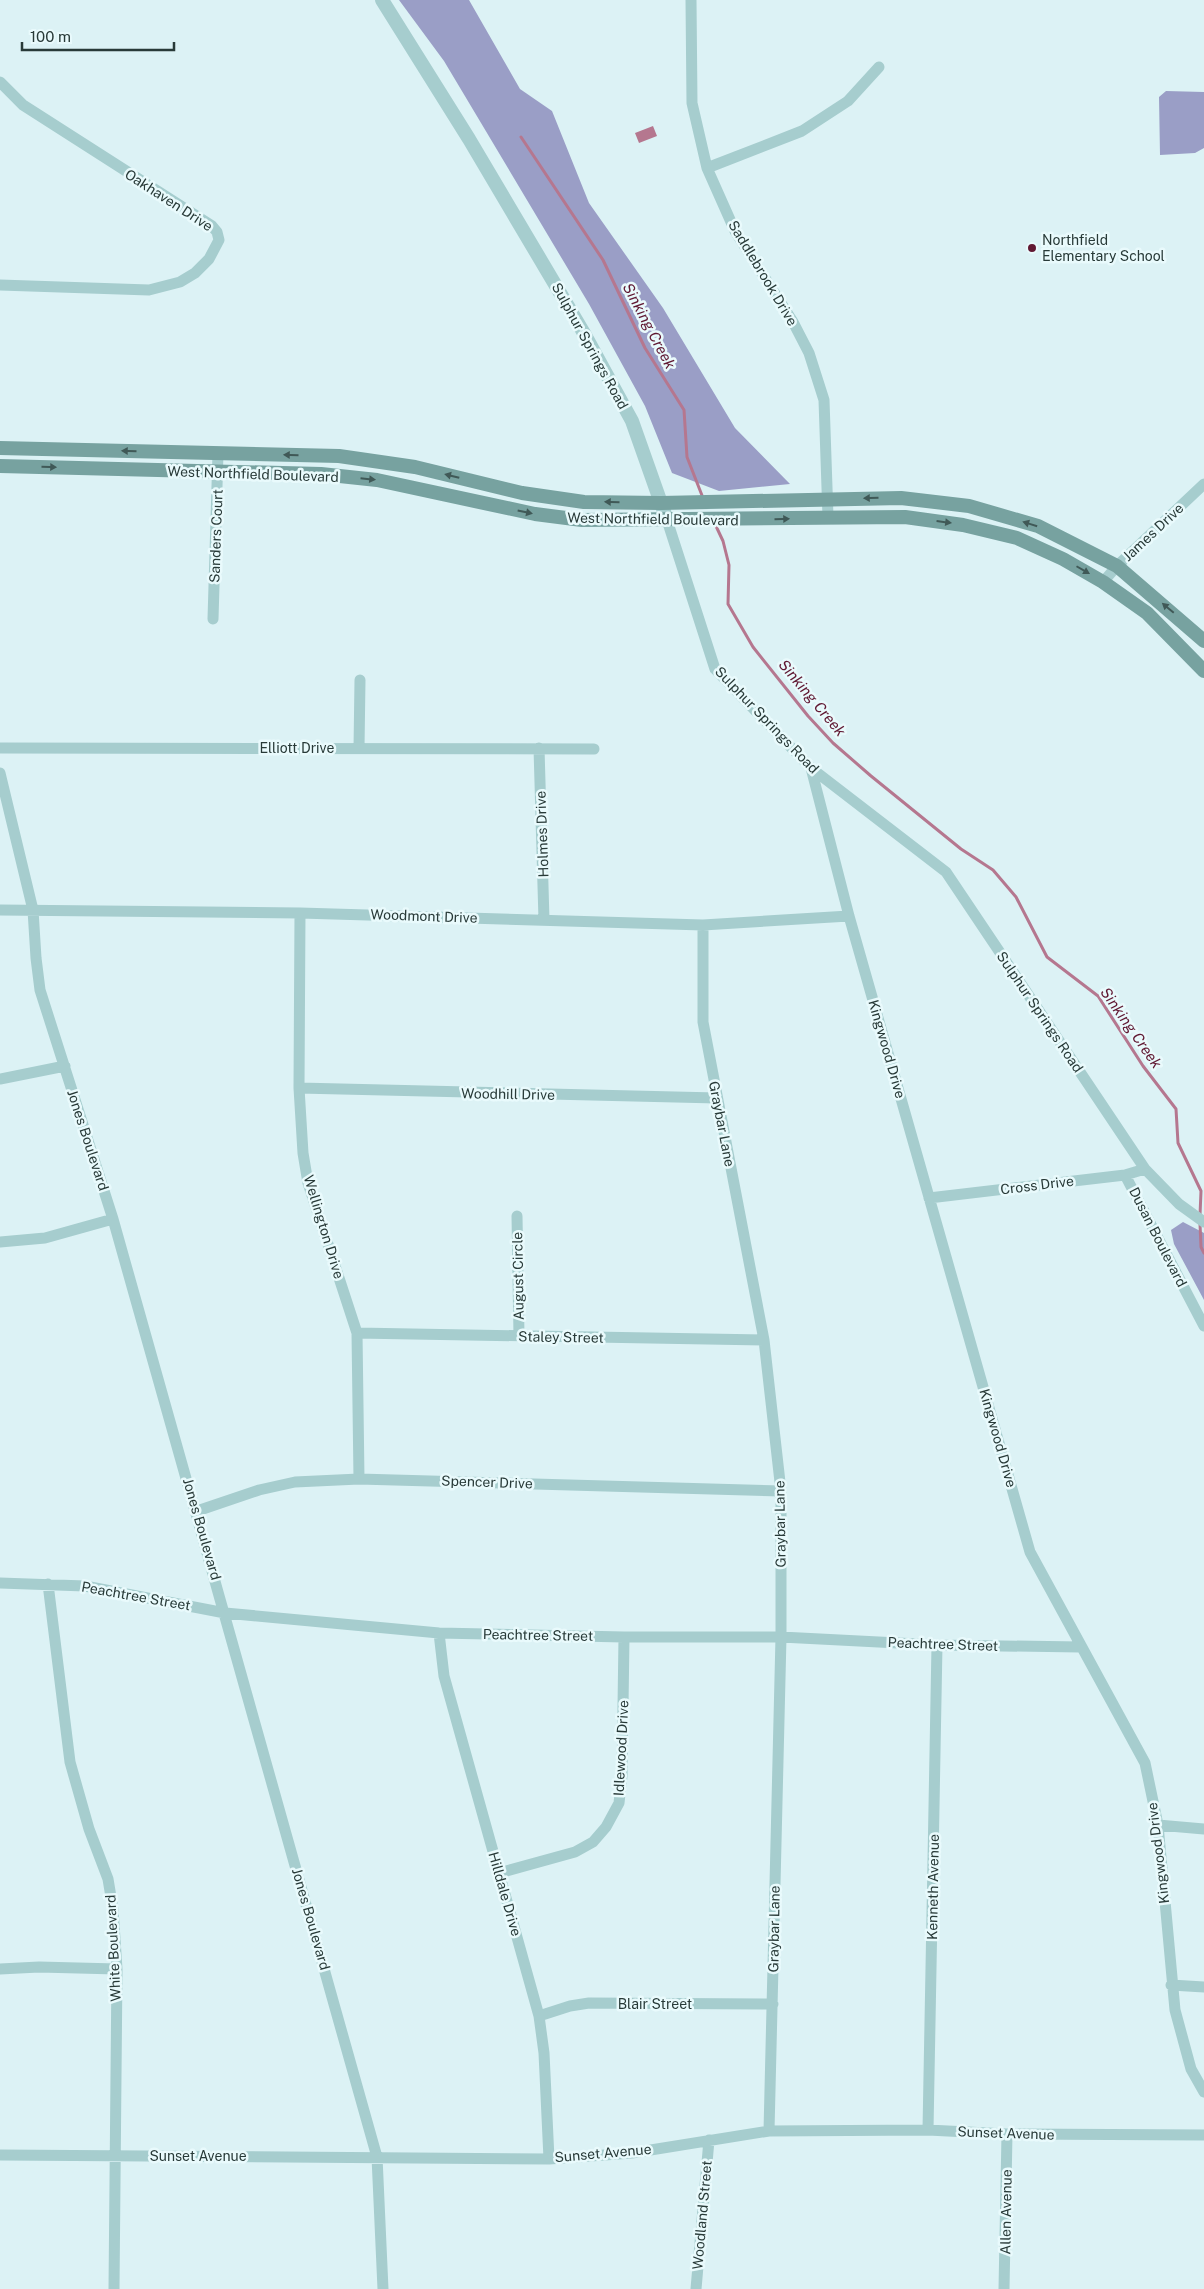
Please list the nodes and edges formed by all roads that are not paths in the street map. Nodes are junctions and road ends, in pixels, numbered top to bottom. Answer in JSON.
{"nodes":[{"id":1,"x":382,"y":0,"type":"edge"},
{"id":2,"x":691,"y":0,"type":"edge"},
{"id":3,"x":879,"y":67,"type":"dead end"},
{"id":4,"x":0,"y":82,"type":"edge"},
{"id":5,"x":707,"y":168,"type":"junction"},
{"id":6,"x":0,"y":285,"type":"edge"},
{"id":7,"x":0,"y":448,"type":"edge"},
{"id":8,"x":218,"y":453,"type":"junction"},
{"id":9,"x":0,"y":466,"type":"edge"},
{"id":10,"x":217,"y":472,"type":"junction"},
{"id":11,"x":1204,"y":484,"type":"edge"},
{"id":12,"x":827,"y":498,"type":"junction"},
{"id":13,"x":661,"y":503,"type":"junction"},
{"id":14,"x":828,"y":517,"type":"junction"},
{"id":15,"x":668,"y":520,"type":"junction"},
{"id":16,"x":1117,"y":566,"type":"junction"},
{"id":17,"x":1103,"y":582,"type":"junction"},
{"id":18,"x":213,"y":619,"type":"dead end"},
{"id":19,"x":1204,"y":640,"type":"edge"},
{"id":20,"x":1204,"y":671,"type":"edge"},
{"id":21,"x":360,"y":680,"type":"dead end"},
{"id":22,"x":0,"y":748,"type":"edge"},
{"id":23,"x":359,"y":748,"type":"junction"},
{"id":24,"x":539,"y":748,"type":"junction"},
{"id":25,"x":594,"y":749,"type":"dead end"},
{"id":26,"x":811,"y":768,"type":"junction"},
{"id":27,"x":0,"y":773,"type":"edge"},
{"id":28,"x":0,"y":910,"type":"edge"},
{"id":29,"x":34,"y":910,"type":"junction"},
{"id":30,"x":300,"y":913,"type":"junction"},
{"id":31,"x":848,"y":916,"type":"junction"},
{"id":32,"x":544,"y":920,"type":"junction"},
{"id":33,"x":702,"y":924,"type":"junction"},
{"id":34,"x":65,"y":1066,"type":"junction"},
{"id":35,"x":0,"y":1079,"type":"edge"},
{"id":36,"x":299,"y":1088,"type":"junction"},
{"id":37,"x":717,"y":1098,"type":"junction"},
{"id":38,"x":1145,"y":1169,"type":"junction"},
{"id":39,"x":1125,"y":1175,"type":"junction"},
{"id":40,"x":929,"y":1198,"type":"junction"},
{"id":41,"x":517,"y":1216,"type":"dead end"},
{"id":42,"x":114,"y":1219,"type":"junction"},
{"id":43,"x":1204,"y":1222,"type":"edge"},
{"id":44,"x":0,"y":1242,"type":"edge"},
{"id":45,"x":1204,"y":1326,"type":"edge"},
{"id":46,"x":357,"y":1333,"type":"junction"},
{"id":47,"x":519,"y":1336,"type":"junction"},
{"id":48,"x":764,"y":1340,"type":"junction"},
{"id":49,"x":359,"y":1479,"type":"junction"},
{"id":50,"x":781,"y":1491,"type":"junction"},
{"id":51,"x":197,"y":1511,"type":"junction"},
{"id":52,"x":0,"y":1583,"type":"edge"},
{"id":53,"x":48,"y":1584,"type":"junction"},
{"id":54,"x":225,"y":1613,"type":"junction"},
{"id":55,"x":439,"y":1633,"type":"junction"},
{"id":56,"x":624,"y":1637,"type":"junction"},
{"id":57,"x":781,"y":1637,"type":"junction"},
{"id":58,"x":937,"y":1645,"type":"junction"},
{"id":59,"x":1080,"y":1647,"type":"junction"},
{"id":60,"x":1158,"y":1825,"type":"junction"},
{"id":61,"x":1204,"y":1829,"type":"edge"},
{"id":62,"x":499,"y":1873,"type":"junction"},
{"id":63,"x":0,"y":1969,"type":"edge"},
{"id":64,"x":117,"y":1969,"type":"junction"},
{"id":65,"x":1171,"y":1985,"type":"junction"},
{"id":66,"x":1204,"y":1987,"type":"edge"},
{"id":67,"x":773,"y":2004,"type":"junction"},
{"id":68,"x":539,"y":2016,"type":"junction"},
{"id":69,"x":1204,"y":2092,"type":"edge"},
{"id":70,"x":769,"y":2130,"type":"junction"},
{"id":71,"x":928,"y":2130,"type":"junction"},
{"id":72,"x":1007,"y":2134,"type":"junction"},
{"id":73,"x":1204,"y":2134,"type":"edge"},
{"id":74,"x":709,"y":2140,"type":"junction"},
{"id":75,"x":0,"y":2155,"type":"edge"},
{"id":76,"x":115,"y":2156,"type":"junction"},
{"id":77,"x":377,"y":2157,"type":"junction"},
{"id":78,"x":549,"y":2158,"type":"junction"},
{"id":79,"x":114,"y":2289,"type":"edge"},
{"id":80,"x":383,"y":2289,"type":"edge"},
{"id":81,"x":696,"y":2289,"type":"edge"},
{"id":82,"x":1004,"y":2289,"type":"edge"}],
"edges":[{"from":1,"to":13,"type":"street","name":"Sulphur Springs Road"},
{"from":2,"to":5,"type":"street","name":"Saddlebrook Drive"},
{"from":3,"to":5,"type":"street"},
{"from":4,"to":6,"type":"street","name":"Oakhaven Drive"},
{"from":5,"to":12,"type":"street","name":"Saddlebrook Drive"},
{"from":8,"to":7,"type":"main road","name":"West Northfield Boulevard","one_way":true},
{"from":8,"to":10,"type":"street","name":"Sanders Court"},
{"from":13,"to":8,"type":"main road","name":"West Northfield Boulevard","one_way":true},
{"from":9,"to":10,"type":"main road","name":"West Northfield Boulevard","one_way":true},
{"from":10,"to":15,"type":"main road","name":"West Northfield Boulevard","one_way":true},
{"from":10,"to":18,"type":"street","name":"Sanders Court"},
{"from":11,"to":16,"type":"street","name":"James Drive"},
{"from":12,"to":13,"type":"main road","name":"West Northfield Boulevard"},
{"from":12,"to":14,"type":"street","name":"Saddlebrook Drive"},
{"from":16,"to":12,"type":"main road","name":"West Northfield Boulevard","one_way":true},
{"from":13,"to":15,"type":"street","name":"Sulphur Springs Road"},
{"from":15,"to":14,"type":"main road","name":"West Northfield Boulevard","one_way":true},
{"from":14,"to":17,"type":"main road","name":"West Northfield Boulevard","one_way":true},
{"from":15,"to":26,"type":"street","name":"Sulphur Springs Road"},
{"from":16,"to":17,"type":"street","name":"James Drive"},
{"from":19,"to":16,"type":"main road","name":"West Northfield Boulevard","one_way":true},
{"from":17,"to":20,"type":"main road","name":"West Northfield Boulevard"},
{"from":21,"to":23,"type":"street"},
{"from":22,"to":23,"type":"street","name":"Elliott Drive"},
{"from":23,"to":24,"type":"street","name":"Elliott Drive"},
{"from":24,"to":25,"type":"street","name":"Elliott Drive"},
{"from":24,"to":32,"type":"street","name":"Holmes Drive"},
{"from":26,"to":31,"type":"street","name":"Kingwood Drive"},
{"from":26,"to":38,"type":"street","name":"Sulphur Springs Road"},
{"from":27,"to":29,"type":"street","name":"Jones Boulevard"},
{"from":28,"to":29,"type":"street","name":"Woodmont Drive"},
{"from":29,"to":30,"type":"street","name":"Woodmont Drive"},
{"from":29,"to":34,"type":"street","name":"Jones Boulevard"},
{"from":30,"to":32,"type":"street","name":"Woodmont Drive"},
{"from":30,"to":36,"type":"street","name":"Wellington Drive"},
{"from":31,"to":33,"type":"street","name":"Woodmont Drive"},
{"from":31,"to":40,"type":"street","name":"Kingwood Drive"},
{"from":32,"to":33,"type":"street","name":"Woodmont Drive"},
{"from":33,"to":37,"type":"street","name":"Graybar Lane"},
{"from":34,"to":35,"type":"street"},
{"from":34,"to":42,"type":"street","name":"Jones Boulevard"},
{"from":36,"to":37,"type":"street","name":"Woodhill Drive"},
{"from":36,"to":46,"type":"street","name":"Wellington Drive"},
{"from":37,"to":48,"type":"street","name":"Graybar Lane"},
{"from":38,"to":39,"type":"street","name":"Cross Drive"},
{"from":38,"to":43,"type":"street","name":"Sulphur Springs Road"},
{"from":39,"to":40,"type":"street","name":"Cross Drive"},
{"from":39,"to":45,"type":"street","name":"Dusan Boulevard"},
{"from":40,"to":59,"type":"street","name":"Kingwood Drive"},
{"from":41,"to":47,"type":"street","name":"August Circle"},
{"from":42,"to":44,"type":"street"},
{"from":42,"to":51,"type":"street","name":"Jones Boulevard"},
{"from":46,"to":47,"type":"street","name":"Staley Street"},
{"from":46,"to":49,"type":"street","name":"Wellington Drive"},
{"from":47,"to":48,"type":"street","name":"Staley Street"},
{"from":48,"to":50,"type":"street","name":"Graybar Lane"},
{"from":49,"to":50,"type":"street","name":"Spencer Drive"},
{"from":49,"to":51,"type":"street","name":"Spencer Drive"},
{"from":50,"to":57,"type":"street","name":"Graybar Lane"},
{"from":51,"to":54,"type":"street","name":"Jones Boulevard"},
{"from":52,"to":53,"type":"street","name":"Peachtree Street"},
{"from":53,"to":54,"type":"street","name":"Peachtree Street"},
{"from":53,"to":64,"type":"street","name":"White Boulevard"},
{"from":54,"to":55,"type":"street","name":"Peachtree Street"},
{"from":54,"to":77,"type":"street","name":"Jones Boulevard"},
{"from":55,"to":56,"type":"street","name":"Peachtree Street"},
{"from":55,"to":62,"type":"street","name":"Hilldale Drive"},
{"from":56,"to":57,"type":"street","name":"Peachtree Street"},
{"from":56,"to":62,"type":"street","name":"Idlewood Drive"},
{"from":57,"to":58,"type":"street","name":"Peachtree Street"},
{"from":57,"to":67,"type":"street","name":"Graybar Lane"},
{"from":58,"to":59,"type":"street","name":"Peachtree Street"},
{"from":58,"to":71,"type":"street","name":"Kenneth Avenue"},
{"from":59,"to":60,"type":"street","name":"Kingwood Drive"},
{"from":60,"to":61,"type":"street"},
{"from":60,"to":65,"type":"street","name":"Kingwood Drive"},
{"from":62,"to":68,"type":"street","name":"Hilldale Drive"},
{"from":63,"to":64,"type":"street"},
{"from":64,"to":76,"type":"street","name":"White Boulevard"},
{"from":65,"to":66,"type":"street"},
{"from":65,"to":69,"type":"street","name":"Kingwood Drive"},
{"from":67,"to":68,"type":"street","name":"Blair Street"},
{"from":67,"to":70,"type":"street","name":"Graybar Lane"},
{"from":68,"to":78,"type":"street","name":"Hilldale Drive"},
{"from":70,"to":71,"type":"street","name":"Sunset Avenue"},
{"from":70,"to":74,"type":"street","name":"Sunset Avenue"},
{"from":71,"to":72,"type":"street","name":"Sunset Avenue"},
{"from":72,"to":73,"type":"street","name":"Sunset Avenue"},
{"from":72,"to":82,"type":"street","name":"Allen Avenue"},
{"from":74,"to":78,"type":"street","name":"Sunset Avenue"},
{"from":74,"to":81,"type":"street","name":"Woodland Street"},
{"from":75,"to":76,"type":"street","name":"Sunset Avenue"},
{"from":76,"to":77,"type":"street","name":"Sunset Avenue"},
{"from":76,"to":79,"type":"street","name":"White Boulevard"},
{"from":77,"to":78,"type":"street","name":"Sunset Avenue"},
{"from":77,"to":80,"type":"street","name":"Jones Boulevard"}]}
